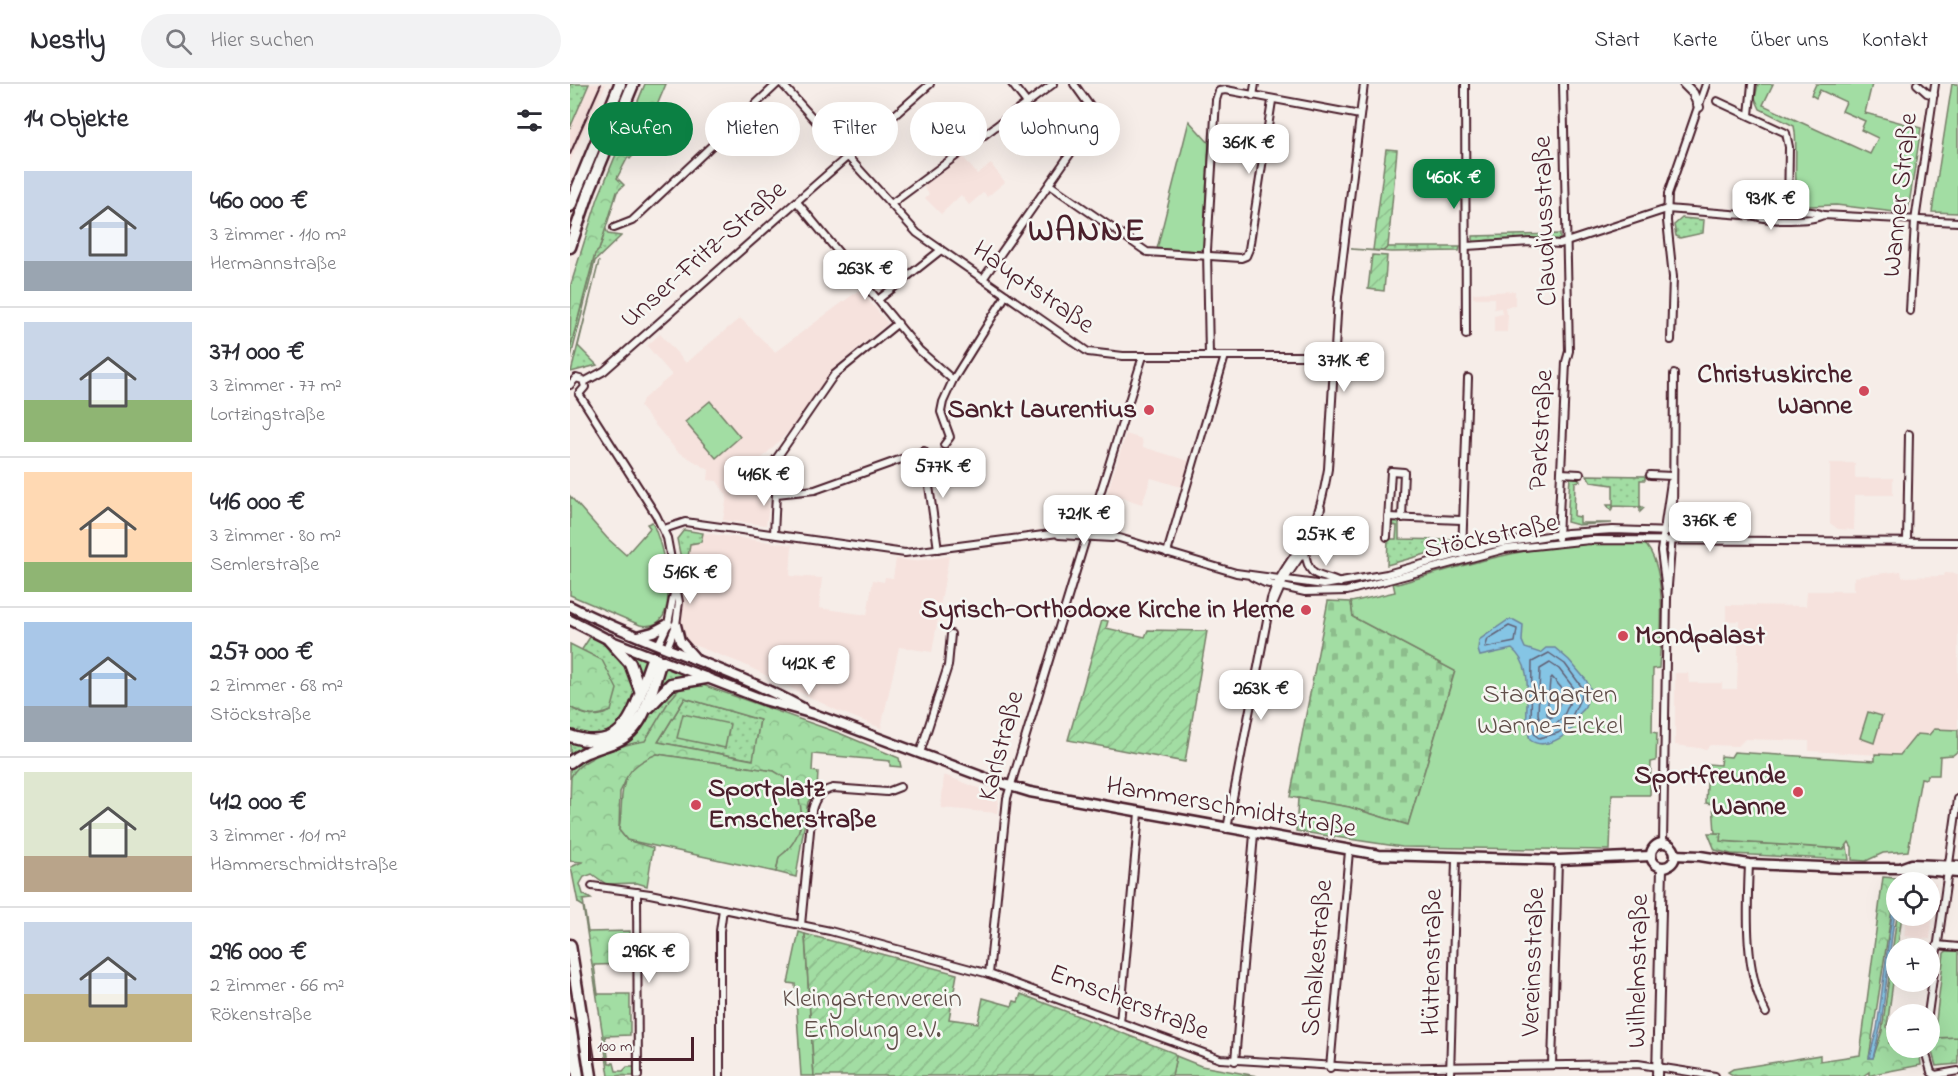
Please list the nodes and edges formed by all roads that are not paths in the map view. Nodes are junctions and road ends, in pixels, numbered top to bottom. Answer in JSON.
{"nodes":[{"id":1,"x":620,"y":84,"type":"edge"},
{"id":2,"x":633,"y":84,"type":"edge"},
{"id":3,"x":777,"y":84,"type":"edge"},
{"id":4,"x":782,"y":84,"type":"edge"},
{"id":5,"x":930,"y":84,"type":"edge"},
{"id":6,"x":1012,"y":84,"type":"edge"},
{"id":7,"x":1053,"y":84,"type":"edge"},
{"id":8,"x":1074,"y":84,"type":"edge"},
{"id":9,"x":1255,"y":84,"type":"edge"},
{"id":10,"x":1364,"y":84,"type":"edge"},
{"id":11,"x":1465,"y":84,"type":"edge"},
{"id":12,"x":1563,"y":84,"type":"edge"},
{"id":13,"x":1684,"y":84,"type":"edge"},
{"id":14,"x":1706,"y":84,"type":"edge"},
{"id":15,"x":1752,"y":84,"type":"edge"},
{"id":16,"x":1917,"y":84,"type":"edge"},
{"id":17,"x":1935,"y":84,"type":"edge"},
{"id":18,"x":1934,"y":95,"type":"junction"},
{"id":19,"x":1253,"y":96,"type":"junction"},
{"id":20,"x":1718,"y":100,"type":"dead end"},
{"id":21,"x":1272,"y":101,"type":"junction"},
{"id":22,"x":1027,"y":102,"type":"edge"},
{"id":23,"x":1029,"y":102,"type":"edge"},
{"id":24,"x":1699,"y":107,"type":"junction"},
{"id":25,"x":898,"y":112,"type":"edge"},
{"id":26,"x":1749,"y":114,"type":"junction"},
{"id":27,"x":1360,"y":115,"type":"junction"},
{"id":28,"x":812,"y":117,"type":"edge"},
{"id":29,"x":999,"y":124,"type":"edge"},
{"id":30,"x":848,"y":156,"type":"joint"},
{"id":31,"x":1050,"y":184,"type":"junction"},
{"id":32,"x":797,"y":202,"type":"junction"},
{"id":33,"x":891,"y":204,"type":"junction"},
{"id":34,"x":570,"y":206,"type":"edge"},
{"id":35,"x":1667,"y":209,"type":"junction"},
{"id":36,"x":1789,"y":216,"type":"junction"},
{"id":37,"x":1915,"y":221,"type":"junction"},
{"id":38,"x":1958,"y":222,"type":"edge"},
{"id":39,"x":614,"y":228,"type":"dead end"},
{"id":40,"x":1567,"y":241,"type":"junction"},
{"id":41,"x":1466,"y":246,"type":"junction"},
{"id":42,"x":570,"y":247,"type":"edge"},
{"id":43,"x":941,"y":250,"type":"junction"},
{"id":44,"x":1207,"y":256,"type":"junction"},
{"id":45,"x":983,"y":279,"type":"junction"},
{"id":46,"x":1006,"y":295,"type":"junction"},
{"id":47,"x":879,"y":299,"type":"junction"},
{"id":48,"x":1910,"y":311,"type":"dead end"},
{"id":49,"x":897,"y":323,"type":"junction"},
{"id":50,"x":1466,"y":335,"type":"dead end"},
{"id":51,"x":1671,"y":340,"type":"dead end"},
{"id":52,"x":1143,"y":356,"type":"junction"},
{"id":53,"x":1209,"y":356,"type":"junction"},
{"id":54,"x":1225,"y":356,"type":"junction"},
{"id":55,"x":1334,"y":356,"type":"junction"},
{"id":56,"x":1568,"y":356,"type":"joint"},
{"id":57,"x":1674,"y":374,"type":"dead end"},
{"id":58,"x":1468,"y":378,"type":"dead end"},
{"id":59,"x":953,"y":380,"type":"junction"},
{"id":60,"x":585,"y":382,"type":"junction"},
{"id":61,"x":570,"y":384,"type":"edge"},
{"id":62,"x":579,"y":393,"type":"junction"},
{"id":63,"x":1909,"y":434,"type":"dead end"},
{"id":64,"x":944,"y":445,"type":"dead end"},
{"id":65,"x":774,"y":462,"type":"dead end"},
{"id":66,"x":1561,"y":473,"type":"junction"},
{"id":67,"x":1580,"y":474,"type":"dead end"},
{"id":68,"x":1650,"y":475,"type":"dead end"},
{"id":69,"x":1671,"y":478,"type":"junction"},
{"id":70,"x":774,"y":480,"type":"dead end"},
{"id":71,"x":776,"y":494,"type":"junction"},
{"id":72,"x":1321,"y":507,"type":"junction"},
{"id":73,"x":1388,"y":517,"type":"junction"},
{"id":74,"x":1402,"y":518,"type":"junction"},
{"id":75,"x":1461,"y":520,"type":"junction"},
{"id":76,"x":663,"y":529,"type":"junction"},
{"id":77,"x":1662,"y":531,"type":"junction"},
{"id":78,"x":1088,"y":532,"type":"junction"},
{"id":79,"x":1672,"y":532,"type":"junction"},
{"id":80,"x":774,"y":534,"type":"junction"},
{"id":81,"x":1387,"y":537,"type":"dead end"},
{"id":82,"x":1558,"y":538,"type":"junction"},
{"id":83,"x":1743,"y":539,"type":"junction"},
{"id":84,"x":1661,"y":540,"type":"junction"},
{"id":85,"x":1671,"y":540,"type":"junction"},
{"id":86,"x":1907,"y":541,"type":"junction"},
{"id":87,"x":1958,"y":542,"type":"edge"},
{"id":88,"x":938,"y":549,"type":"junction"},
{"id":89,"x":1305,"y":552,"type":"junction"},
{"id":90,"x":1167,"y":553,"type":"junction"},
{"id":91,"x":1462,"y":556,"type":"junction"},
{"id":92,"x":1280,"y":583,"type":"junction"},
{"id":93,"x":1341,"y":583,"type":"junction"},
{"id":94,"x":1667,"y":598,"type":"junction"},
{"id":95,"x":570,"y":606,"type":"edge"},
{"id":96,"x":570,"y":620,"type":"edge"},
{"id":97,"x":672,"y":625,"type":"junction"},
{"id":98,"x":951,"y":634,"type":"dead end"},
{"id":99,"x":635,"y":636,"type":"junction"},
{"id":100,"x":609,"y":640,"type":"junction"},
{"id":101,"x":662,"y":647,"type":"junction"},
{"id":102,"x":657,"y":659,"type":"junction"},
{"id":103,"x":698,"y":660,"type":"junction"},
{"id":104,"x":706,"y":678,"type":"junction"},
{"id":105,"x":641,"y":693,"type":"junction"},
{"id":106,"x":643,"y":714,"type":"junction"},
{"id":107,"x":817,"y":715,"type":"junction"},
{"id":108,"x":570,"y":736,"type":"edge"},
{"id":109,"x":920,"y":753,"type":"junction"},
{"id":110,"x":570,"y":762,"type":"edge"},
{"id":111,"x":1009,"y":786,"type":"junction"},
{"id":112,"x":900,"y":787,"type":"dead end"},
{"id":113,"x":1958,"y":799,"type":"edge"},
{"id":114,"x":1139,"y":813,"type":"junction"},
{"id":115,"x":1227,"y":829,"type":"junction"},
{"id":116,"x":1254,"y":834,"type":"junction"},
{"id":117,"x":1663,"y":843,"type":"junction"},
{"id":118,"x":1349,"y":851,"type":"junction"},
{"id":119,"x":1674,"y":855,"type":"junction"},
{"id":120,"x":1651,"y":856,"type":"junction"},
{"id":121,"x":1456,"y":859,"type":"junction"},
{"id":122,"x":1558,"y":860,"type":"junction"},
{"id":123,"x":1749,"y":864,"type":"junction"},
{"id":124,"x":1958,"y":866,"type":"edge"},
{"id":125,"x":1662,"y":867,"type":"junction"},
{"id":126,"x":1947,"y":869,"type":"junction"},
{"id":127,"x":1958,"y":873,"type":"edge"},
{"id":128,"x":592,"y":886,"type":"dead end"},
{"id":129,"x":637,"y":892,"type":"junction"},
{"id":130,"x":723,"y":909,"type":"junction"},
{"id":131,"x":801,"y":925,"type":"junction"},
{"id":132,"x":1938,"y":938,"type":"edge"},
{"id":133,"x":570,"y":945,"type":"edge"},
{"id":134,"x":1940,"y":945,"type":"edge"},
{"id":135,"x":1958,"y":947,"type":"edge"},
{"id":136,"x":990,"y":974,"type":"junction"},
{"id":137,"x":1766,"y":1013,"type":"dead end"},
{"id":138,"x":1120,"y":1023,"type":"junction"},
{"id":139,"x":570,"y":1025,"type":"edge"},
{"id":140,"x":1926,"y":1058,"type":"edge"},
{"id":141,"x":1235,"y":1061,"type":"junction"},
{"id":142,"x":1552,"y":1065,"type":"junction"},
{"id":143,"x":1482,"y":1066,"type":"junction"},
{"id":144,"x":1451,"y":1067,"type":"junction"},
{"id":145,"x":1330,"y":1068,"type":"junction"},
{"id":146,"x":1409,"y":1068,"type":"junction"},
{"id":147,"x":1958,"y":1071,"type":"edge"},
{"id":148,"x":1658,"y":1072,"type":"edge"},
{"id":149,"x":1933,"y":1075,"type":"edge"},
{"id":150,"x":578,"y":1076,"type":"edge"},
{"id":151,"x":591,"y":1076,"type":"edge"},
{"id":152,"x":638,"y":1076,"type":"edge"},
{"id":153,"x":720,"y":1076,"type":"edge"},
{"id":154,"x":1407,"y":1076,"type":"edge"},
{"id":155,"x":1450,"y":1076,"type":"edge"},
{"id":156,"x":1482,"y":1076,"type":"edge"},
{"id":157,"x":1715,"y":1076,"type":"edge"}],
"edges":[{"from":1,"to":34,"type":"highway"},
{"from":2,"to":42,"type":"highway"},
{"from":3,"to":39,"type":"street"},
{"from":4,"to":28,"type":"street","name":"Hauptstraße"},
{"from":5,"to":25,"type":"street","name":"Unser-Fritz-Straße"},
{"from":6,"to":22,"type":"street"},
{"from":7,"to":23,"type":"street"},
{"from":8,"to":31,"type":"street"},
{"from":9,"to":19,"type":"street"},
{"from":10,"to":27,"type":"street"},
{"from":11,"to":41,"type":"street"},
{"from":12,"to":40,"type":"street","name":"Claudiusstraße"},
{"from":13,"to":24,"type":"street"},
{"from":14,"to":24,"type":"street"},
{"from":15,"to":26,"type":"street"},
{"from":16,"to":18,"type":"street"},
{"from":17,"to":18,"type":"street","name":"Wanner Straße"},
{"from":18,"to":37,"type":"street","name":"Wanner Straße"},
{"from":19,"to":21,"type":"street"},
{"from":19,"to":44,"type":"street"},
{"from":20,"to":26,"type":"street"},
{"from":21,"to":27,"type":"street"},
{"from":21,"to":44,"type":"street"},
{"from":24,"to":35,"type":"street"},
{"from":26,"to":36,"type":"street"},
{"from":27,"to":55,"type":"street"},
{"from":29,"to":33,"type":"street"},
{"from":30,"to":32,"type":"street","name":"Unser-Fritz-Straße"},
{"from":30,"to":33,"type":"street","name":"Hauptstraße"},
{"from":31,"to":44,"type":"street"},
{"from":31,"to":45,"type":"street"},
{"from":32,"to":47,"type":"street"},
{"from":32,"to":60,"type":"street","name":"Unser-Fritz-Straße"},
{"from":33,"to":43,"type":"street","name":"Hauptstraße"},
{"from":35,"to":36,"type":"street"},
{"from":35,"to":40,"type":"street"},
{"from":35,"to":51,"type":"street"},
{"from":36,"to":37,"type":"street"},
{"from":37,"to":38,"type":"street"},
{"from":37,"to":48,"type":"street","name":"Wanner Straße"},
{"from":40,"to":41,"type":"street"},
{"from":40,"to":56,"type":"street","name":"Claudiusstraße"},
{"from":41,"to":50,"type":"street"},
{"from":43,"to":45,"type":"street","name":"Hauptstraße"},
{"from":43,"to":47,"type":"street"},
{"from":44,"to":53,"type":"street"},
{"from":45,"to":46,"type":"street","name":"Hauptstraße"},
{"from":46,"to":52,"type":"street","name":"Hauptstraße"},
{"from":46,"to":59,"type":"street"},
{"from":47,"to":49,"type":"street"},
{"from":49,"to":59,"type":"street"},
{"from":49,"to":65,"type":"street"},
{"from":52,"to":53,"type":"street","name":"Hauptstraße"},
{"from":52,"to":78,"type":"street","name":"Karlstraße"},
{"from":53,"to":54,"type":"street","name":"Hauptstraße"},
{"from":54,"to":55,"type":"street","name":"Hauptstraße"},
{"from":54,"to":90,"type":"street"},
{"from":55,"to":72,"type":"street"},
{"from":56,"to":66,"type":"street","name":"Parkstraße"},
{"from":57,"to":69,"type":"street"},
{"from":58,"to":75,"type":"street"},
{"from":59,"to":64,"type":"street"},
{"from":60,"to":61,"type":"street"},
{"from":60,"to":62,"type":"street"},
{"from":61,"to":62,"type":"street"},
{"from":62,"to":76,"type":"street"},
{"from":63,"to":86,"type":"street"},
{"from":66,"to":67,"type":"street"},
{"from":66,"to":82,"type":"street","name":"Parkstraße"},
{"from":68,"to":69,"type":"street"},
{"from":69,"to":77,"type":"street"},
{"from":69,"to":79,"type":"street"},
{"from":70,"to":71,"type":"street"},
{"from":71,"to":80,"type":"street"},
{"from":71,"to":88,"type":"street"},
{"from":72,"to":89,"type":"street"},
{"from":72,"to":92,"type":"street"},
{"from":73,"to":74,"type":"street"},
{"from":73,"to":74,"type":"street"},
{"from":73,"to":81,"type":"street"},
{"from":74,"to":75,"type":"street"},
{"from":75,"to":91,"type":"street"},
{"from":76,"to":80,"type":"street","name":"Stöckstraße"},
{"from":76,"to":97,"type":"street"},
{"from":77,"to":79,"type":"street","name":"Stöckstraße"},
{"from":77,"to":82,"type":"street","name":"Stöckstraße"},
{"from":77,"to":84,"type":"street"},
{"from":78,"to":88,"type":"street","name":"Stöckstraße"},
{"from":78,"to":90,"type":"street","name":"Stöckstraße"},
{"from":78,"to":111,"type":"street","name":"Karlstraße"},
{"from":79,"to":83,"type":"street","name":"Stöckstraße"},
{"from":79,"to":85,"type":"street"},
{"from":80,"to":88,"type":"street","name":"Stöckstraße"},
{"from":82,"to":84,"type":"street","name":"Stöckstraße"},
{"from":82,"to":91,"type":"street","name":"Stöckstraße"},
{"from":83,"to":85,"type":"street","name":"Stöckstraße"},
{"from":83,"to":86,"type":"street","name":"Stöckstraße"},
{"from":84,"to":85,"type":"street","name":"Stöckstraße"},
{"from":84,"to":94,"type":"street"},
{"from":85,"to":94,"type":"street"},
{"from":86,"to":87,"type":"street","name":"Stöckstraße"},
{"from":89,"to":92,"type":"street"},
{"from":89,"to":93,"type":"street"},
{"from":90,"to":92,"type":"street","name":"Stöckstraße"},
{"from":91,"to":92,"type":"street","name":"Stöckstraße"},
{"from":91,"to":93,"type":"street","name":"Stöckstraße"},
{"from":92,"to":93,"type":"street","name":"Stöckstraße"},
{"from":92,"to":115,"type":"street"},
{"from":94,"to":117,"type":"street"},
{"from":95,"to":99,"type":"main road","name":"Hammerschmidtstraße"},
{"from":96,"to":100,"type":"main road","name":"Hammerschmidtstraße"},
{"from":97,"to":99,"type":"main road"},
{"from":97,"to":101,"type":"street"},
{"from":97,"to":103,"type":"main road"},
{"from":98,"to":109,"type":"street"},
{"from":99,"to":101,"type":"main road","name":"Hammerschmidtstraße"},
{"from":100,"to":102,"type":"main road","name":"Hammerschmidtstraße"},
{"from":100,"to":105,"type":"highway"},
{"from":101,"to":102,"type":"main road"},
{"from":101,"to":103,"type":"main road","name":"Hammerschmidtstraße"},
{"from":102,"to":104,"type":"main road","name":"Hammerschmidtstraße"},
{"from":102,"to":105,"type":"highway"},
{"from":102,"to":106,"type":"highway"},
{"from":103,"to":107,"type":"main road","name":"Hammerschmidtstraße"},
{"from":104,"to":106,"type":"highway"},
{"from":104,"to":107,"type":"main road","name":"Hammerschmidtstraße"},
{"from":105,"to":108,"type":"highway"},
{"from":106,"to":110,"type":"highway"},
{"from":107,"to":109,"type":"main road","name":"Hammerschmidtstraße"},
{"from":109,"to":111,"type":"main road","name":"Hammerschmidtstraße"},
{"from":111,"to":114,"type":"main road","name":"Hammerschmidtstraße"},
{"from":111,"to":136,"type":"street","name":"Karlstraße"},
{"from":112,"to":131,"type":"street"},
{"from":113,"to":126,"type":"street"},
{"from":114,"to":115,"type":"main road","name":"Hammerschmidtstraße"},
{"from":114,"to":138,"type":"street"},
{"from":115,"to":116,"type":"main road","name":"Hammerschmidtstraße"},
{"from":116,"to":118,"type":"main road","name":"Hammerschmidtstraße"},
{"from":116,"to":141,"type":"street"},
{"from":117,"to":119,"type":"main road"},
{"from":117,"to":120,"type":"main road"},
{"from":118,"to":121,"type":"main road","name":"Hammerschmidtstraße"},
{"from":118,"to":145,"type":"street","name":"Schalkestraße"},
{"from":119,"to":123,"type":"main road"},
{"from":119,"to":125,"type":"main road"},
{"from":120,"to":122,"type":"main road","name":"Hammerschmidtstraße"},
{"from":120,"to":125,"type":"main road"},
{"from":121,"to":122,"type":"main road","name":"Hammerschmidtstraße"},
{"from":121,"to":144,"type":"street","name":"Hüttenstraße"},
{"from":122,"to":142,"type":"street","name":"Vereinsstraße"},
{"from":123,"to":126,"type":"main road"},
{"from":123,"to":137,"type":"street"},
{"from":124,"to":126,"type":"main road"},
{"from":125,"to":148,"type":"street","name":"Wilhelmstraße"},
{"from":126,"to":127,"type":"main road"},
{"from":126,"to":132,"type":"street"},
{"from":128,"to":129,"type":"street","name":"Emscherstraße"},
{"from":129,"to":130,"type":"street","name":"Emscherstraße"},
{"from":129,"to":152,"type":"street"},
{"from":130,"to":131,"type":"street","name":"Emscherstraße"},
{"from":130,"to":153,"type":"street"},
{"from":131,"to":136,"type":"street","name":"Emscherstraße"},
{"from":133,"to":151,"type":"highway"},
{"from":134,"to":135,"type":"street"},
{"from":136,"to":138,"type":"street","name":"Emscherstraße"},
{"from":138,"to":141,"type":"street","name":"Emscherstraße"},
{"from":139,"to":150,"type":"highway"},
{"from":140,"to":149,"type":"street"},
{"from":141,"to":145,"type":"street","name":"Emscherstraße"},
{"from":142,"to":143,"type":"street","name":"Emscherstraße"},
{"from":142,"to":148,"type":"street","name":"Emscherstraße"},
{"from":143,"to":144,"type":"street","name":"Emscherstraße"},
{"from":143,"to":156,"type":"street"},
{"from":144,"to":146,"type":"street","name":"Emscherstraße"},
{"from":144,"to":155,"type":"street"},
{"from":145,"to":146,"type":"street","name":"Emscherstraße"},
{"from":146,"to":154,"type":"street"},
{"from":147,"to":149,"type":"street"},
{"from":148,"to":157,"type":"street","name":"Emscherstraße"}]}
